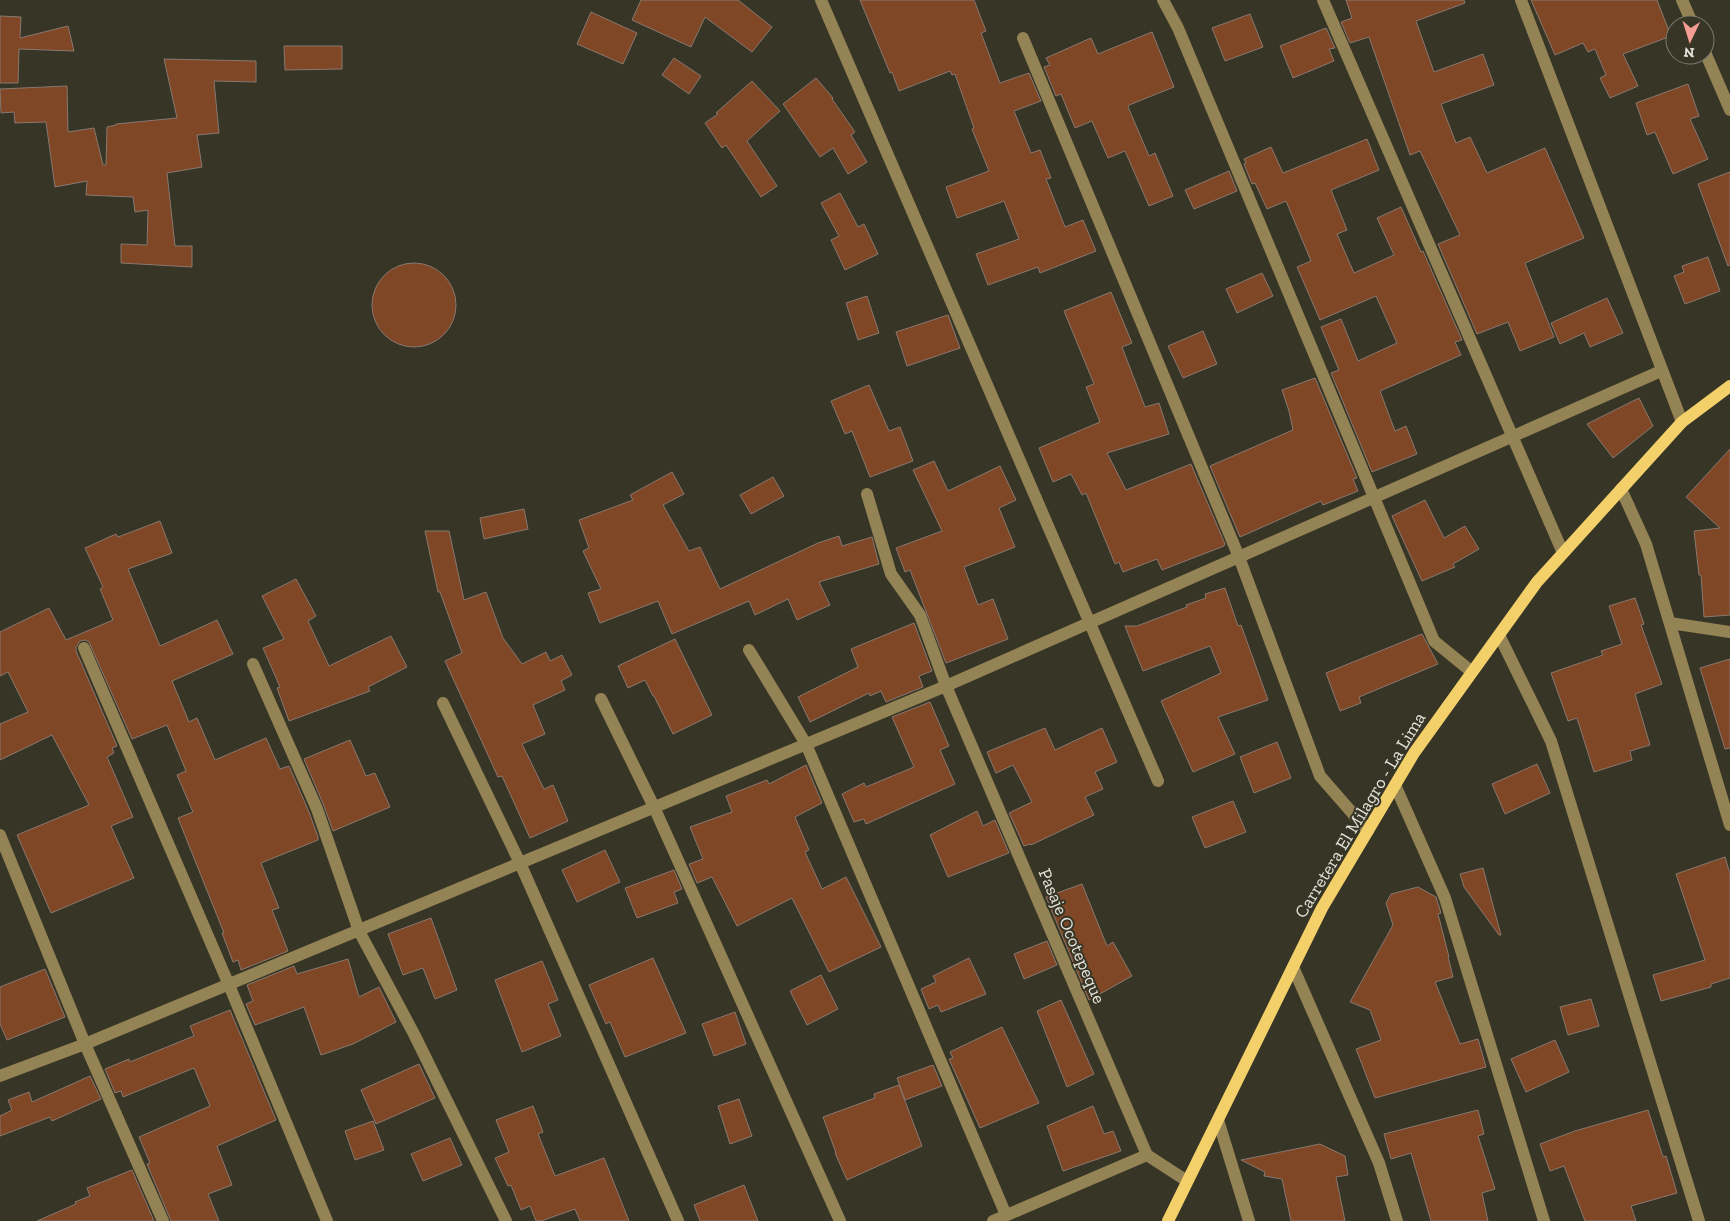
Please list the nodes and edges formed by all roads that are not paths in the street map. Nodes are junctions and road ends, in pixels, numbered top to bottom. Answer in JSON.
{"nodes":[{"id":1,"x":821,"y":0,"type":"edge"},
{"id":2,"x":1163,"y":0,"type":"edge"},
{"id":3,"x":1323,"y":0,"type":"edge"},
{"id":4,"x":1521,"y":0,"type":"edge"},
{"id":5,"x":1682,"y":0,"type":"edge"},
{"id":6,"x":1689,"y":15,"type":"edge"},
{"id":7,"x":1023,"y":38,"type":"dead end"},
{"id":8,"x":1711,"y":65,"type":"edge"},
{"id":9,"x":1730,"y":110,"type":"edge"},
{"id":10,"x":1661,"y":371,"type":"junction"},
{"id":11,"x":1730,"y":386,"type":"edge"},
{"id":12,"x":1682,"y":422,"type":"junction"},
{"id":13,"x":1513,"y":435,"type":"junction"},
{"id":14,"x":1621,"y":488,"type":"junction"},
{"id":15,"x":867,"y":494,"type":"dead end"},
{"id":16,"x":1375,"y":497,"type":"junction"},
{"id":17,"x":1563,"y":553,"type":"junction"},
{"id":18,"x":1239,"y":557,"type":"junction"},
{"id":19,"x":1090,"y":623,"type":"junction"},
{"id":20,"x":1670,"y":623,"type":"junction"},
{"id":21,"x":1730,"y":632,"type":"edge"},
{"id":22,"x":1499,"y":635,"type":"junction"},
{"id":23,"x":84,"y":648,"type":"dead end"},
{"id":24,"x":749,"y":650,"type":"dead end"},
{"id":25,"x":253,"y":664,"type":"dead end"},
{"id":26,"x":1472,"y":672,"type":"junction"},
{"id":27,"x":946,"y":686,"type":"junction"},
{"id":28,"x":601,"y":699,"type":"dead end"},
{"id":29,"x":443,"y":703,"type":"dead end"},
{"id":30,"x":806,"y":744,"type":"junction"},
{"id":31,"x":1158,"y":782,"type":"dead end"},
{"id":32,"x":1395,"y":785,"type":"junction"},
{"id":33,"x":654,"y":808,"type":"junction"},
{"id":34,"x":1730,"y":825,"type":"edge"},
{"id":35,"x":1368,"y":831,"type":"junction"},
{"id":36,"x":0,"y":836,"type":"edge"},
{"id":37,"x":520,"y":863,"type":"junction"},
{"id":38,"x":358,"y":931,"type":"junction"},
{"id":39,"x":1293,"y":967,"type":"junction"},
{"id":40,"x":229,"y":984,"type":"junction"},
{"id":41,"x":85,"y":1044,"type":"junction"},
{"id":42,"x":0,"y":1076,"type":"edge"},
{"id":43,"x":1218,"y":1120,"type":"junction"},
{"id":44,"x":1147,"y":1155,"type":"junction"},
{"id":45,"x":1188,"y":1181,"type":"junction"},
{"id":46,"x":1006,"y":1216,"type":"junction"},
{"id":47,"x":163,"y":1221,"type":"edge"},
{"id":48,"x":327,"y":1221,"type":"edge"},
{"id":49,"x":506,"y":1221,"type":"edge"},
{"id":50,"x":678,"y":1221,"type":"edge"},
{"id":51,"x":840,"y":1221,"type":"edge"},
{"id":52,"x":993,"y":1221,"type":"edge"},
{"id":53,"x":1168,"y":1221,"type":"edge"},
{"id":54,"x":1249,"y":1221,"type":"edge"},
{"id":55,"x":1397,"y":1221,"type":"edge"},
{"id":56,"x":1544,"y":1221,"type":"edge"},
{"id":57,"x":1699,"y":1221,"type":"edge"}],
"edges":[{"from":1,"to":19,"type":"street"},
{"from":2,"to":16,"type":"street"},
{"from":3,"to":13,"type":"street"},
{"from":4,"to":10,"type":"street"},
{"from":5,"to":6,"type":"street"},
{"from":7,"to":18,"type":"street"},
{"from":8,"to":9,"type":"street"},
{"from":10,"to":12,"type":"street"},
{"from":10,"to":13,"type":"street"},
{"from":11,"to":12,"type":"main road","name":"Carretera El Milagro - La Lima"},
{"from":12,"to":14,"type":"main road","name":"Carretera El Milagro - La Lima"},
{"from":13,"to":16,"type":"street"},
{"from":13,"to":17,"type":"street"},
{"from":14,"to":17,"type":"main road","name":"Carretera El Milagro - La Lima"},
{"from":14,"to":20,"type":"street"},
{"from":15,"to":27,"type":"street","name":"Pasaje Ocotepeque"},
{"from":16,"to":18,"type":"street"},
{"from":16,"to":26,"type":"street"},
{"from":17,"to":22,"type":"main road","name":"Carretera El Milagro - La Lima"},
{"from":18,"to":19,"type":"street"},
{"from":18,"to":35,"type":"street"},
{"from":19,"to":27,"type":"street"},
{"from":19,"to":31,"type":"street"},
{"from":20,"to":21,"type":"street"},
{"from":20,"to":34,"type":"street"},
{"from":22,"to":26,"type":"main road","name":"Carretera El Milagro - La Lima"},
{"from":22,"to":57,"type":"street"},
{"from":23,"to":40,"type":"street"},
{"from":24,"to":30,"type":"street"},
{"from":25,"to":38,"type":"street"},
{"from":26,"to":32,"type":"main road","name":"Carretera El Milagro - La Lima"},
{"from":27,"to":30,"type":"street"},
{"from":27,"to":44,"type":"street","name":"Pasaje Ocotepeque"},
{"from":28,"to":33,"type":"street"},
{"from":29,"to":37,"type":"street"},
{"from":30,"to":33,"type":"street"},
{"from":30,"to":46,"type":"street"},
{"from":32,"to":35,"type":"main road","name":"Carretera El Milagro - La Lima"},
{"from":32,"to":56,"type":"street"},
{"from":33,"to":37,"type":"street"},
{"from":33,"to":51,"type":"street"},
{"from":35,"to":39,"type":"main road","name":"Carretera El Milagro - La Lima"},
{"from":36,"to":41,"type":"street"},
{"from":37,"to":38,"type":"street"},
{"from":37,"to":50,"type":"street"},
{"from":38,"to":40,"type":"street"},
{"from":38,"to":49,"type":"street"},
{"from":39,"to":43,"type":"main road","name":"Carretera El Milagro - La Lima"},
{"from":39,"to":55,"type":"street"},
{"from":40,"to":41,"type":"street"},
{"from":40,"to":48,"type":"street"},
{"from":41,"to":42,"type":"street"},
{"from":41,"to":47,"type":"street"},
{"from":43,"to":45,"type":"main road","name":"Carretera El Milagro - La Lima"},
{"from":43,"to":54,"type":"street"},
{"from":44,"to":45,"type":"street"},
{"from":44,"to":46,"type":"street"},
{"from":45,"to":53,"type":"main road","name":"Carretera El Milagro - La Lima"},
{"from":46,"to":52,"type":"street"}]}
